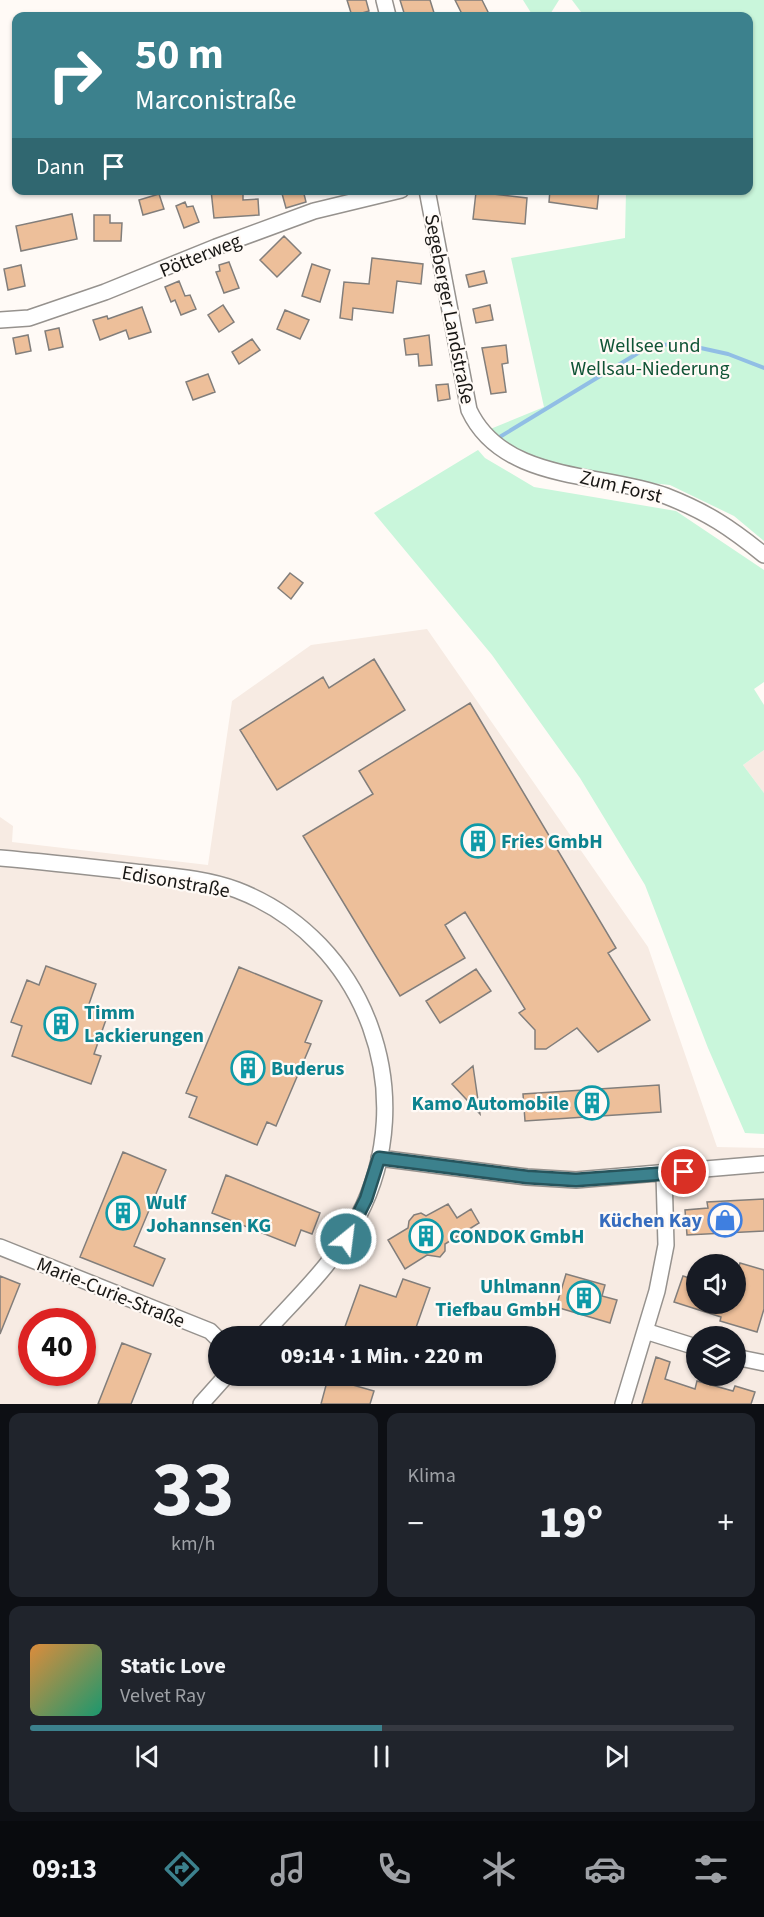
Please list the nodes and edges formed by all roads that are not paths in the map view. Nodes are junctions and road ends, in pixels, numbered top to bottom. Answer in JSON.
{"nodes":[{"id":1,"x":380,"y":195,"type":"edge"},
{"id":2,"x":428,"y":195,"type":"edge"},
{"id":3,"x":0,"y":321,"type":"edge"},
{"id":4,"x":476,"y":426,"type":"joint"},
{"id":5,"x":764,"y":555,"type":"edge"},
{"id":6,"x":0,"y":858,"type":"edge"},
{"id":7,"x":379,"y":1158,"type":"junction"},
{"id":8,"x":764,"y":1164,"type":"edge"},
{"id":9,"x":664,"y":1174,"type":"junction"},
{"id":10,"x":0,"y":1247,"type":"edge"},
{"id":11,"x":270,"y":1326,"type":"edge"},
{"id":12,"x":208,"y":1330,"type":"edge"},
{"id":13,"x":645,"y":1331,"type":"junction"},
{"id":14,"x":686,"y":1344,"type":"edge"},
{"id":15,"x":746,"y":1360,"type":"edge"},
{"id":16,"x":764,"y":1363,"type":"edge"},
{"id":17,"x":217,"y":1386,"type":"edge"},
{"id":18,"x":201,"y":1404,"type":"edge"},
{"id":19,"x":623,"y":1404,"type":"edge"}],
"edges":[{"from":1,"to":3,"type":"street","name":"Pötterweg"},
{"from":2,"to":4,"type":"street","name":"Segeberger Landstraße"},
{"from":4,"to":5,"type":"street","name":"Zum Forst"},
{"from":6,"to":7,"type":"street","name":"Edisonstraße"},
{"from":7,"to":9,"type":"street"},
{"from":7,"to":11,"type":"street","name":"Edisonstraße"},
{"from":8,"to":9,"type":"street"},
{"from":9,"to":13,"type":"street"},
{"from":10,"to":12,"type":"street","name":"Marie-Curie-Straße"},
{"from":13,"to":14,"type":"street"},
{"from":13,"to":19,"type":"street"},
{"from":15,"to":16,"type":"street"},
{"from":17,"to":18,"type":"street"}]}
